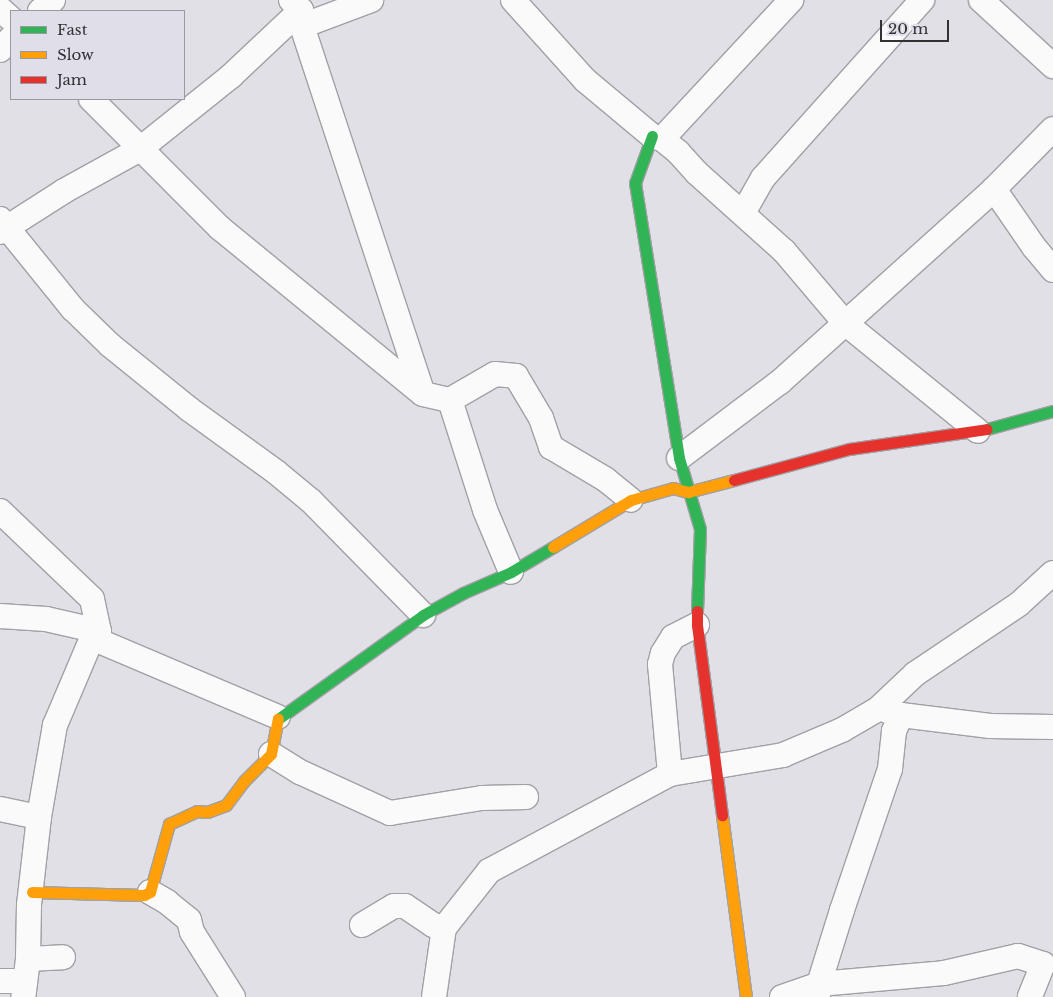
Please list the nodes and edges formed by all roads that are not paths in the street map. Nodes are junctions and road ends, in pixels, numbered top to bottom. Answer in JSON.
{"nodes":[{"id":1,"x":53,"y":0,"type":"edge"},
{"id":2,"x":371,"y":0,"type":"edge"},
{"id":3,"x":513,"y":0,"type":"edge"},
{"id":4,"x":791,"y":0,"type":"edge"},
{"id":5,"x":922,"y":0,"type":"edge"},
{"id":6,"x":981,"y":0,"type":"edge"},
{"id":7,"x":0,"y":9,"type":"edge"},
{"id":8,"x":41,"y":10,"type":"edge"},
{"id":9,"x":298,"y":12,"type":"edge"},
{"id":10,"x":10,"y":18,"type":"edge"},
{"id":11,"x":10,"y":39,"type":"edge"},
{"id":12,"x":0,"y":50,"type":"edge"},
{"id":13,"x":1053,"y":66,"type":"edge"},
{"id":14,"x":92,"y":100,"type":"edge"},
{"id":15,"x":1053,"y":129,"type":"edge"},
{"id":16,"x":657,"y":138,"type":"junction"},
{"id":17,"x":140,"y":149,"type":"junction"},
{"id":18,"x":994,"y":189,"type":"junction"},
{"id":19,"x":743,"y":213,"type":"junction"},
{"id":20,"x":2,"y":226,"type":"edge"},
{"id":21,"x":1053,"y":270,"type":"edge"},
{"id":22,"x":845,"y":323,"type":"junction"},
{"id":23,"x":423,"y":394,"type":"junction"},
{"id":24,"x":450,"y":400,"type":"junction"},
{"id":25,"x":1053,"y":412,"type":"edge"},
{"id":26,"x":978,"y":431,"type":"junction"},
{"id":27,"x":679,"y":458,"type":"junction"},
{"id":28,"x":688,"y":492,"type":"junction"},
{"id":29,"x":630,"y":500,"type":"junction"},
{"id":30,"x":0,"y":511,"type":"edge"},
{"id":31,"x":511,"y":572,"type":"junction"},
{"id":32,"x":1053,"y":573,"type":"edge"},
{"id":33,"x":423,"y":615,"type":"junction"},
{"id":34,"x":0,"y":616,"type":"edge"},
{"id":35,"x":698,"y":625,"type":"junction"},
{"id":36,"x":96,"y":634,"type":"junction"},
{"id":37,"x":878,"y":709,"type":"junction"},
{"id":38,"x":901,"y":715,"type":"junction"},
{"id":39,"x":278,"y":717,"type":"junction"},
{"id":40,"x":1053,"y":727,"type":"edge"},
{"id":41,"x":271,"y":754,"type":"junction"},
{"id":42,"x":717,"y":767,"type":"junction"},
{"id":43,"x":670,"y":774,"type":"junction"},
{"id":44,"x":526,"y":797,"type":"dead end"},
{"id":45,"x":0,"y":809,"type":"edge"},
{"id":46,"x":39,"y":817,"type":"junction"},
{"id":47,"x":32,"y":892,"type":"junction"},
{"id":48,"x":150,"y":892,"type":"junction"},
{"id":49,"x":362,"y":925,"type":"dead end"},
{"id":50,"x":444,"y":928,"type":"junction"},
{"id":51,"x":63,"y":957,"type":"dead end"},
{"id":52,"x":1050,"y":960,"type":"edge"},
{"id":53,"x":25,"y":979,"type":"edge"},
{"id":54,"x":0,"y":980,"type":"edge"},
{"id":55,"x":819,"y":990,"type":"edge"},
{"id":56,"x":232,"y":997,"type":"edge"},
{"id":57,"x":434,"y":997,"type":"edge"},
{"id":58,"x":746,"y":997,"type":"edge"},
{"id":59,"x":782,"y":997,"type":"edge"},
{"id":60,"x":1030,"y":997,"type":"edge"}],
"edges":[{"from":1,"to":8,"type":"street"},
{"from":2,"to":9,"type":"street"},
{"from":3,"to":16,"type":"street"},
{"from":4,"to":16,"type":"street"},
{"from":5,"to":19,"type":"street"},
{"from":6,"to":13,"type":"street"},
{"from":7,"to":10,"type":"street"},
{"from":9,"to":17,"type":"street"},
{"from":9,"to":23,"type":"street"},
{"from":11,"to":12,"type":"street"},
{"from":14,"to":17,"type":"street"},
{"from":15,"to":18,"type":"street"},
{"from":16,"to":19,"type":"street"},
{"from":16,"to":27,"type":"street"},
{"from":17,"to":20,"type":"street"},
{"from":17,"to":23,"type":"street"},
{"from":18,"to":21,"type":"street"},
{"from":18,"to":22,"type":"street"},
{"from":19,"to":22,"type":"street"},
{"from":20,"to":33,"type":"street"},
{"from":22,"to":26,"type":"street"},
{"from":22,"to":27,"type":"street"},
{"from":23,"to":24,"type":"street"},
{"from":24,"to":29,"type":"street"},
{"from":24,"to":31,"type":"street"},
{"from":25,"to":26,"type":"street"},
{"from":26,"to":28,"type":"street"},
{"from":27,"to":28,"type":"street"},
{"from":28,"to":29,"type":"street"},
{"from":28,"to":35,"type":"street"},
{"from":29,"to":31,"type":"street"},
{"from":30,"to":36,"type":"street"},
{"from":31,"to":33,"type":"street"},
{"from":32,"to":37,"type":"street"},
{"from":33,"to":39,"type":"street"},
{"from":34,"to":36,"type":"street"},
{"from":35,"to":42,"type":"street"},
{"from":35,"to":43,"type":"street"},
{"from":36,"to":39,"type":"street"},
{"from":36,"to":46,"type":"street"},
{"from":37,"to":38,"type":"street"},
{"from":37,"to":42,"type":"street"},
{"from":38,"to":40,"type":"street"},
{"from":38,"to":55,"type":"street"},
{"from":39,"to":41,"type":"street"},
{"from":41,"to":44,"type":"street"},
{"from":41,"to":48,"type":"street"},
{"from":42,"to":43,"type":"street"},
{"from":42,"to":58,"type":"street"},
{"from":43,"to":50,"type":"street"},
{"from":45,"to":46,"type":"street"},
{"from":46,"to":47,"type":"street"},
{"from":47,"to":48,"type":"street"},
{"from":47,"to":53,"type":"street"},
{"from":48,"to":56,"type":"street"},
{"from":49,"to":50,"type":"street"},
{"from":50,"to":57,"type":"street"},
{"from":51,"to":53,"type":"street"},
{"from":52,"to":55,"type":"street"},
{"from":52,"to":60,"type":"street"},
{"from":53,"to":54,"type":"street"},
{"from":55,"to":59,"type":"street"}]}
